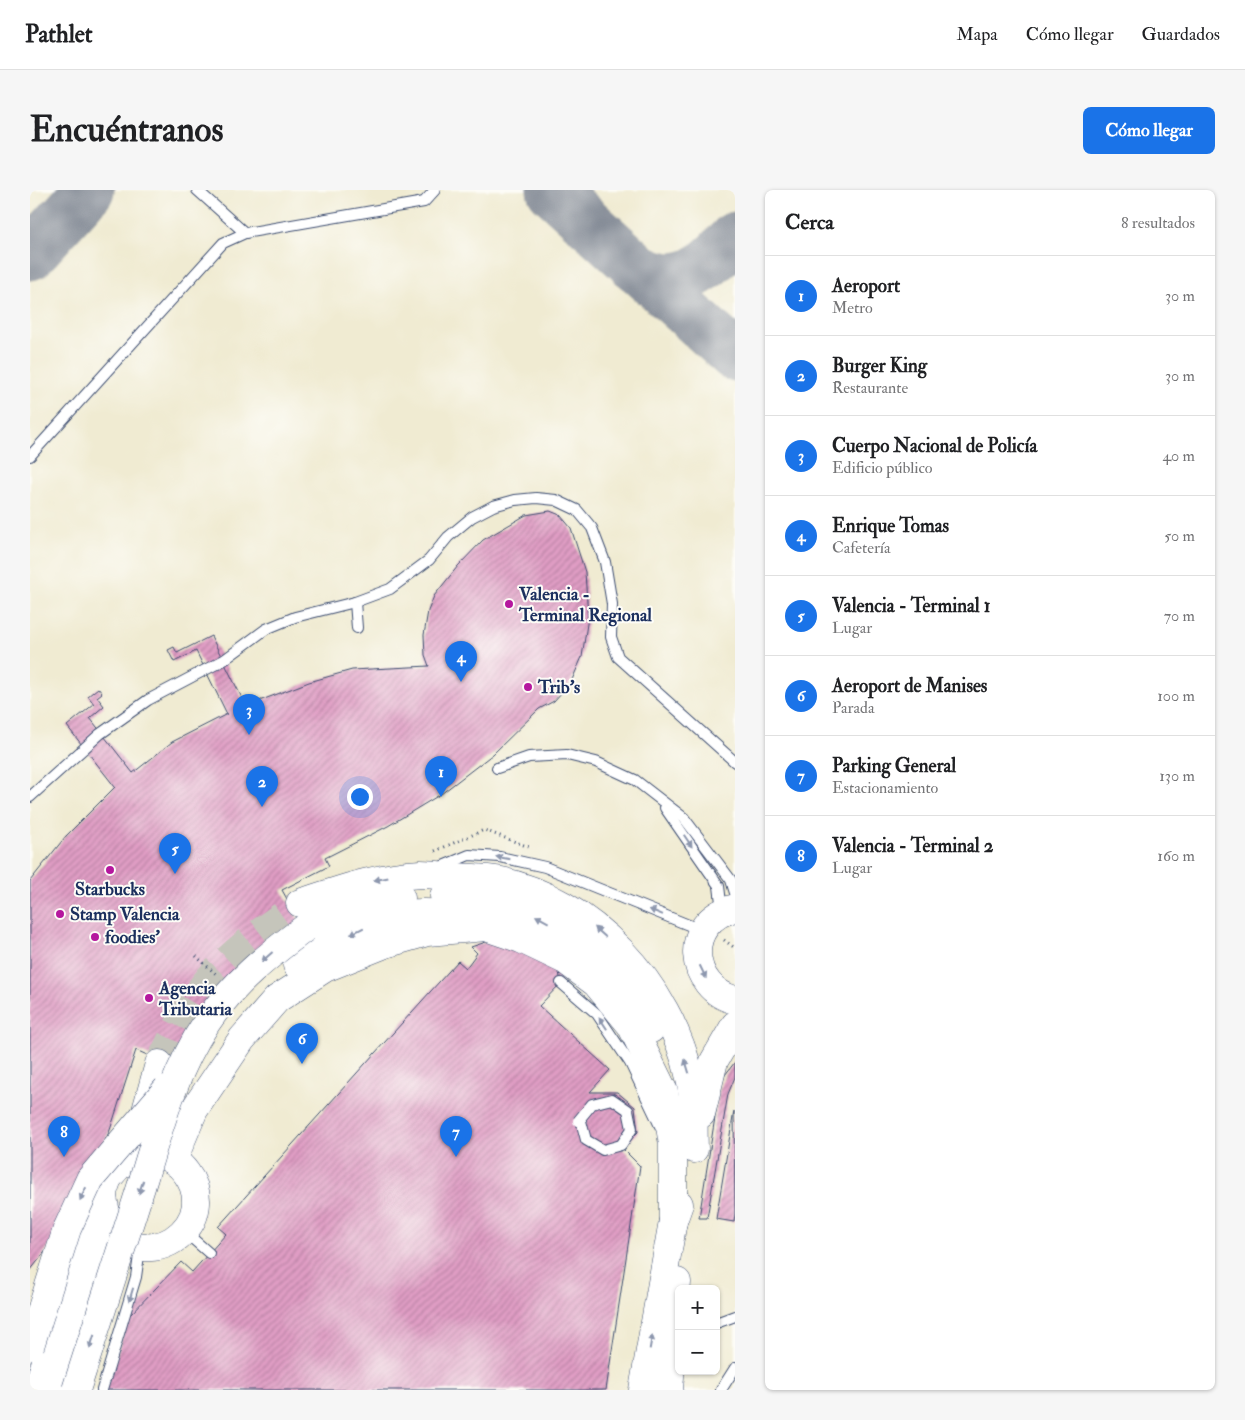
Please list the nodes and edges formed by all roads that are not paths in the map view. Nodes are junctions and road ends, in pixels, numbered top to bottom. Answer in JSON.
{"nodes":[{"id":1,"x":197,"y":190,"type":"edge"},
{"id":2,"x":435,"y":190,"type":"edge"},
{"id":3,"x":245,"y":233,"type":"junction"},
{"id":4,"x":30,"y":456,"type":"edge"},
{"id":5,"x":355,"y":602,"type":"junction"},
{"id":6,"x":357,"y":628,"type":"dead end"},
{"id":7,"x":735,"y":762,"type":"edge"},
{"id":8,"x":497,"y":768,"type":"dead end"},
{"id":9,"x":30,"y":797,"type":"edge"},
{"id":10,"x":661,"y":801,"type":"junction"},
{"id":11,"x":422,"y":874,"type":"junction"},
{"id":12,"x":300,"y":903,"type":"tunnel mouth"},
{"id":13,"x":731,"y":904,"type":"edge"},
{"id":14,"x":701,"y":930,"type":"junction"},
{"id":15,"x":735,"y":1000,"type":"edge"},
{"id":16,"x":735,"y":1025,"type":"edge"},
{"id":17,"x":169,"y":1069,"type":"junction"},
{"id":18,"x":579,"y":1125,"type":"joint"},
{"id":19,"x":683,"y":1147,"type":"junction"},
{"id":20,"x":132,"y":1157,"type":"junction"},
{"id":21,"x":167,"y":1158,"type":"junction"},
{"id":22,"x":104,"y":1206,"type":"junction"},
{"id":23,"x":185,"y":1232,"type":"junction"},
{"id":24,"x":140,"y":1247,"type":"junction"},
{"id":25,"x":209,"y":1253,"type":"dead end"},
{"id":26,"x":667,"y":1254,"type":"junction"},
{"id":27,"x":678,"y":1285,"type":"edge"},
{"id":28,"x":735,"y":1316,"type":"edge"},
{"id":29,"x":720,"y":1322,"type":"edge"},
{"id":30,"x":675,"y":1330,"type":"edge"},
{"id":31,"x":30,"y":1346,"type":"edge"},
{"id":32,"x":735,"y":1368,"type":"edge"},
{"id":33,"x":37,"y":1390,"type":"edge"},
{"id":34,"x":56,"y":1390,"type":"edge"},
{"id":35,"x":76,"y":1390,"type":"edge"},
{"id":36,"x":102,"y":1390,"type":"edge"},
{"id":37,"x":642,"y":1390,"type":"edge"},
{"id":38,"x":669,"y":1390,"type":"edge"},
{"id":39,"x":721,"y":1390,"type":"edge"}],
"edges":[{"from":1,"to":3,"type":"lane"},
{"from":2,"to":3,"type":"lane"},
{"from":3,"to":4,"type":"lane"},
{"from":5,"to":6,"type":"lane"},
{"from":5,"to":7,"type":"lane"},
{"from":5,"to":9,"type":"lane"},
{"from":8,"to":10,"type":"lane"},
{"from":10,"to":13,"type":"lane","one_way":true},
{"from":10,"to":13,"type":"lane"},
{"from":11,"to":12,"type":"main road","one_way":true},
{"from":14,"to":11,"type":"lane","one_way":true},
{"from":19,"to":11,"type":"main road","one_way":true},
{"from":13,"to":14,"type":"main road"},
{"from":14,"to":15,"type":"main road","one_way":true},
{"from":16,"to":19,"type":"main road"},
{"from":19,"to":17,"type":"main road","one_way":true,"bridge":true},
{"from":17,"to":20,"type":"main road"},
{"from":17,"to":31,"type":"main road","one_way":true,"bridge":true},
{"from":17,"to":35,"type":"main road","one_way":true,"bridge":true},
{"from":18,"to":18,"type":"lane","bridge":true},
{"from":19,"to":21,"type":"main road","one_way":true},
{"from":19,"to":26,"type":"main road"},
{"from":20,"to":21,"type":"main road"},
{"from":20,"to":22,"type":"main road"},
{"from":21,"to":23,"type":"main road"},
{"from":22,"to":24,"type":"main road"},
{"from":22,"to":33,"type":"main road"},
{"from":22,"to":34,"type":"main road"},
{"from":23,"to":24,"type":"main road"},
{"from":23,"to":25,"type":"lane"},
{"from":24,"to":36,"type":"lane","one_way":true},
{"from":26,"to":27,"type":"main road"},
{"from":37,"to":26,"type":"main road","one_way":true},
{"from":28,"to":29,"type":"lane"},
{"from":30,"to":38,"type":"main road"},
{"from":32,"to":39,"type":"lane"}]}
